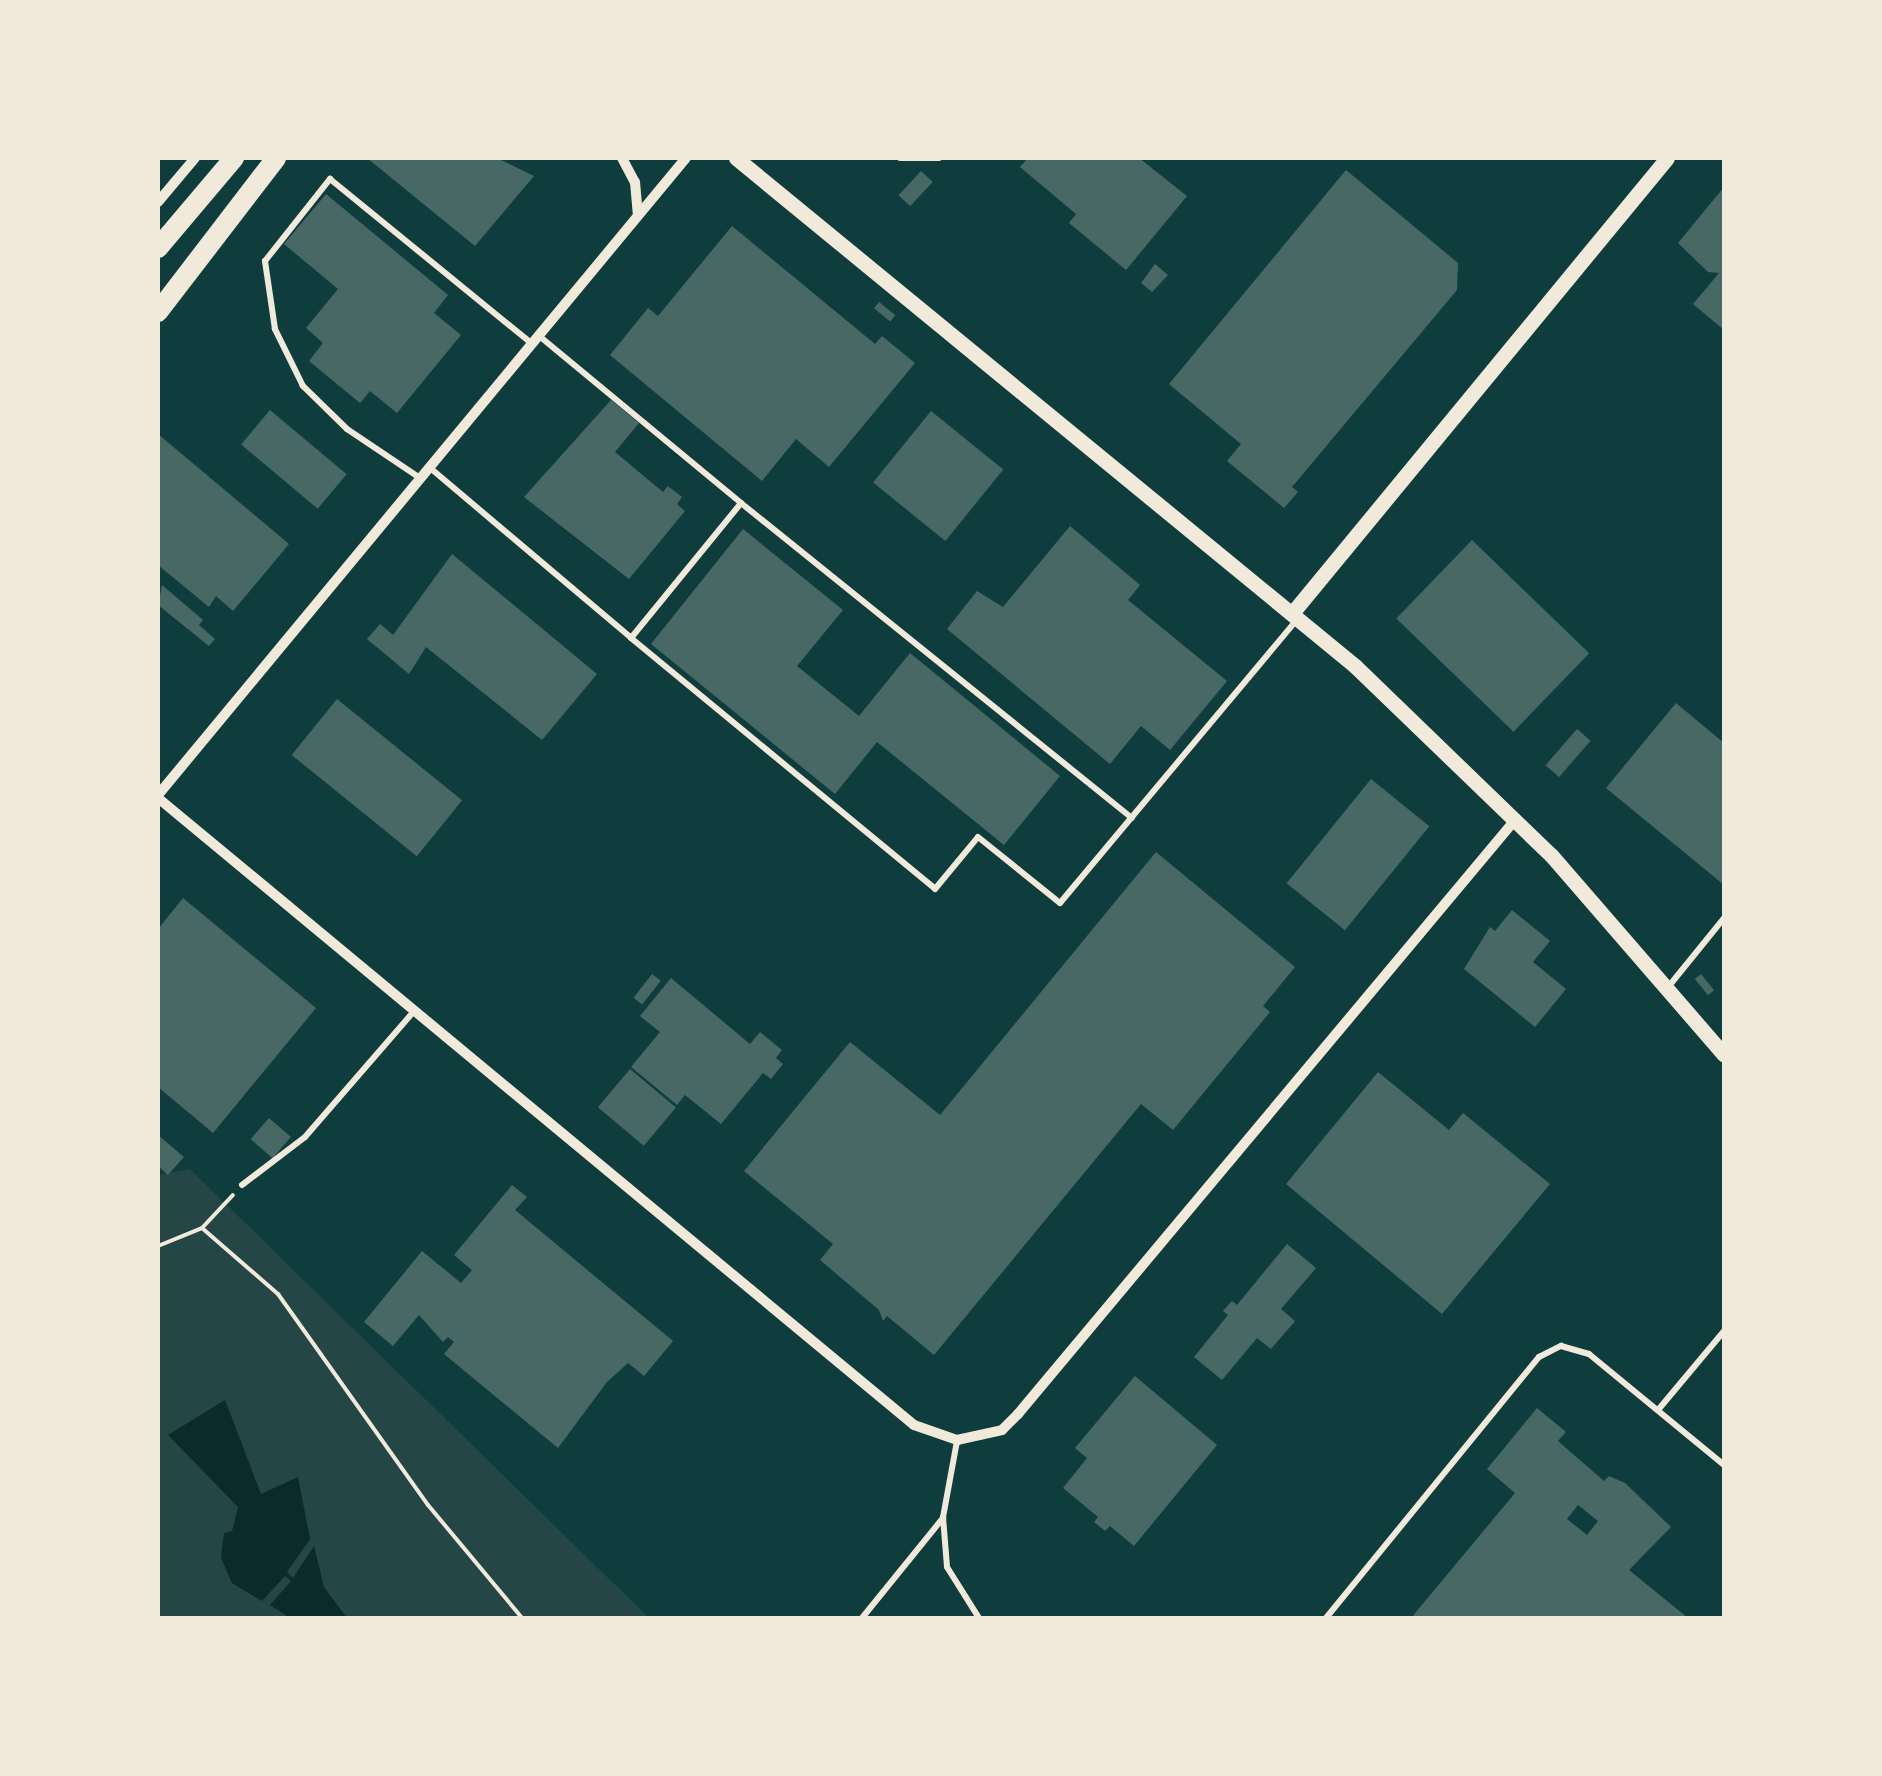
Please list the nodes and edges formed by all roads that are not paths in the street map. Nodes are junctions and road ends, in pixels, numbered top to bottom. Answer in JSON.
{"nodes":[{"id":1,"x":194,"y":158,"type":"edge"},
{"id":2,"x":234,"y":158,"type":"edge"},
{"id":3,"x":276,"y":158,"type":"edge"},
{"id":4,"x":622,"y":158,"type":"edge"},
{"id":5,"x":685,"y":158,"type":"edge"},
{"id":6,"x":736,"y":158,"type":"edge"},
{"id":7,"x":900,"y":158,"type":"edge"},
{"id":8,"x":938,"y":158,"type":"edge"},
{"id":9,"x":1667,"y":158,"type":"edge"},
{"id":10,"x":158,"y":202,"type":"edge"},
{"id":11,"x":638,"y":215,"type":"junction"},
{"id":12,"x":158,"y":248,"type":"edge"},
{"id":13,"x":158,"y":312,"type":"edge"},
{"id":14,"x":534,"y":339,"type":"junction"},
{"id":15,"x":429,"y":467,"type":"junction"},
{"id":16,"x":420,"y":478,"type":"junction"},
{"id":17,"x":741,"y":503,"type":"junction"},
{"id":18,"x":1296,"y":615,"type":"junction"},
{"id":19,"x":631,"y":638,"type":"junction"},
{"id":20,"x":158,"y":796,"type":"edge"},
{"id":21,"x":1132,"y":818,"type":"junction"},
{"id":22,"x":1515,"y":820,"type":"junction"},
{"id":23,"x":1724,"y":918,"type":"edge"},
{"id":24,"x":1669,"y":986,"type":"junction"},
{"id":25,"x":414,"y":1011,"type":"junction"},
{"id":26,"x":1724,"y":1055,"type":"edge"},
{"id":27,"x":242,"y":1185,"type":"road end"},
{"id":28,"x":1724,"y":1331,"type":"edge"},
{"id":29,"x":1658,"y":1410,"type":"junction"},
{"id":30,"x":958,"y":1440,"type":"junction"},
{"id":31,"x":1724,"y":1465,"type":"edge"},
{"id":32,"x":944,"y":1517,"type":"junction"},
{"id":33,"x":975,"y":1615,"type":"edge"},
{"id":34,"x":862,"y":1618,"type":"edge"},
{"id":35,"x":965,"y":1618,"type":"edge"},
{"id":36,"x":1326,"y":1618,"type":"edge"}],
"edges":[{"from":1,"to":10,"type":"street"},
{"from":2,"to":12,"type":"highway"},
{"from":3,"to":13,"type":"highway"},
{"from":4,"to":11,"type":"street"},
{"from":5,"to":11,"type":"street"},
{"from":6,"to":18,"type":"street"},
{"from":7,"to":8,"type":"lane"},
{"from":9,"to":18,"type":"street"},
{"from":11,"to":14,"type":"street"},
{"from":14,"to":15,"type":"street"},
{"from":14,"to":16,"type":"lane"},
{"from":14,"to":17,"type":"lane"},
{"from":15,"to":16,"type":"street"},
{"from":15,"to":19,"type":"lane"},
{"from":16,"to":20,"type":"street"},
{"from":17,"to":19,"type":"lane"},
{"from":17,"to":21,"type":"lane"},
{"from":18,"to":21,"type":"lane"},
{"from":18,"to":22,"type":"street"},
{"from":19,"to":21,"type":"lane"},
{"from":20,"to":25,"type":"street"},
{"from":22,"to":24,"type":"street"},
{"from":22,"to":30,"type":"street"},
{"from":23,"to":24,"type":"lane"},
{"from":24,"to":26,"type":"street"},
{"from":25,"to":27,"type":"lane"},
{"from":25,"to":30,"type":"street"},
{"from":28,"to":29,"type":"lane"},
{"from":29,"to":31,"type":"lane"},
{"from":29,"to":36,"type":"lane"},
{"from":30,"to":32,"type":"lane"},
{"from":32,"to":33,"type":"lane"},
{"from":32,"to":34,"type":"lane"},
{"from":33,"to":35,"type":"lane"}]}
